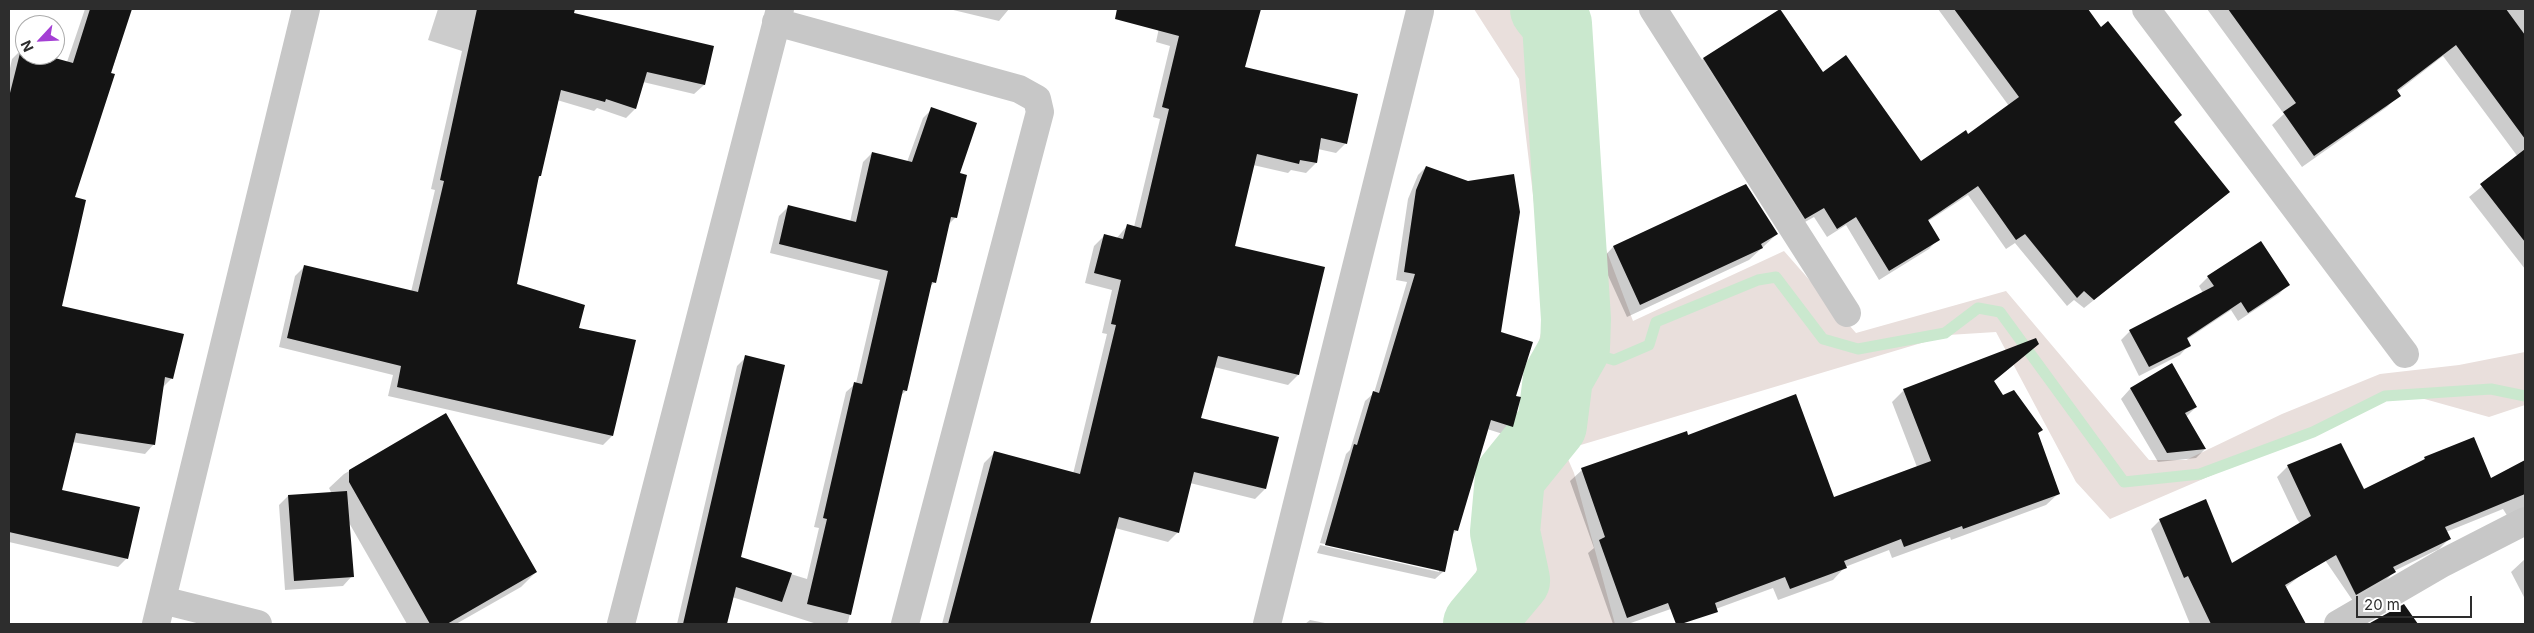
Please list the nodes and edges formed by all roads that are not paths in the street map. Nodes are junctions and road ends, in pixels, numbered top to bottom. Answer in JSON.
{"nodes":[{"id":1,"x":306,"y":9,"type":"edge"},
{"id":2,"x":1653,"y":9,"type":"edge"},
{"id":3,"x":2146,"y":9,"type":"edge"},
{"id":4,"x":1420,"y":11,"type":"dead end"},
{"id":5,"x":778,"y":16,"type":"edge"},
{"id":6,"x":1847,"y":313,"type":"dead end"},
{"id":7,"x":2405,"y":354,"type":"dead end"},
{"id":8,"x":2525,"y":521,"type":"edge"},
{"id":9,"x":159,"y":612,"type":"edge"},
{"id":10,"x":258,"y":624,"type":"edge"},
{"id":11,"x":621,"y":624,"type":"edge"},
{"id":12,"x":905,"y":624,"type":"edge"},
{"id":13,"x":1267,"y":624,"type":"edge"},
{"id":14,"x":2338,"y":624,"type":"edge"}],
"edges":[{"from":1,"to":9,"type":"street"},
{"from":2,"to":6,"type":"street"},
{"from":3,"to":7,"type":"street"},
{"from":4,"to":13,"type":"street"},
{"from":5,"to":11,"type":"street"},
{"from":5,"to":12,"type":"street"},
{"from":8,"to":14,"type":"street"},
{"from":9,"to":10,"type":"street"}]}
